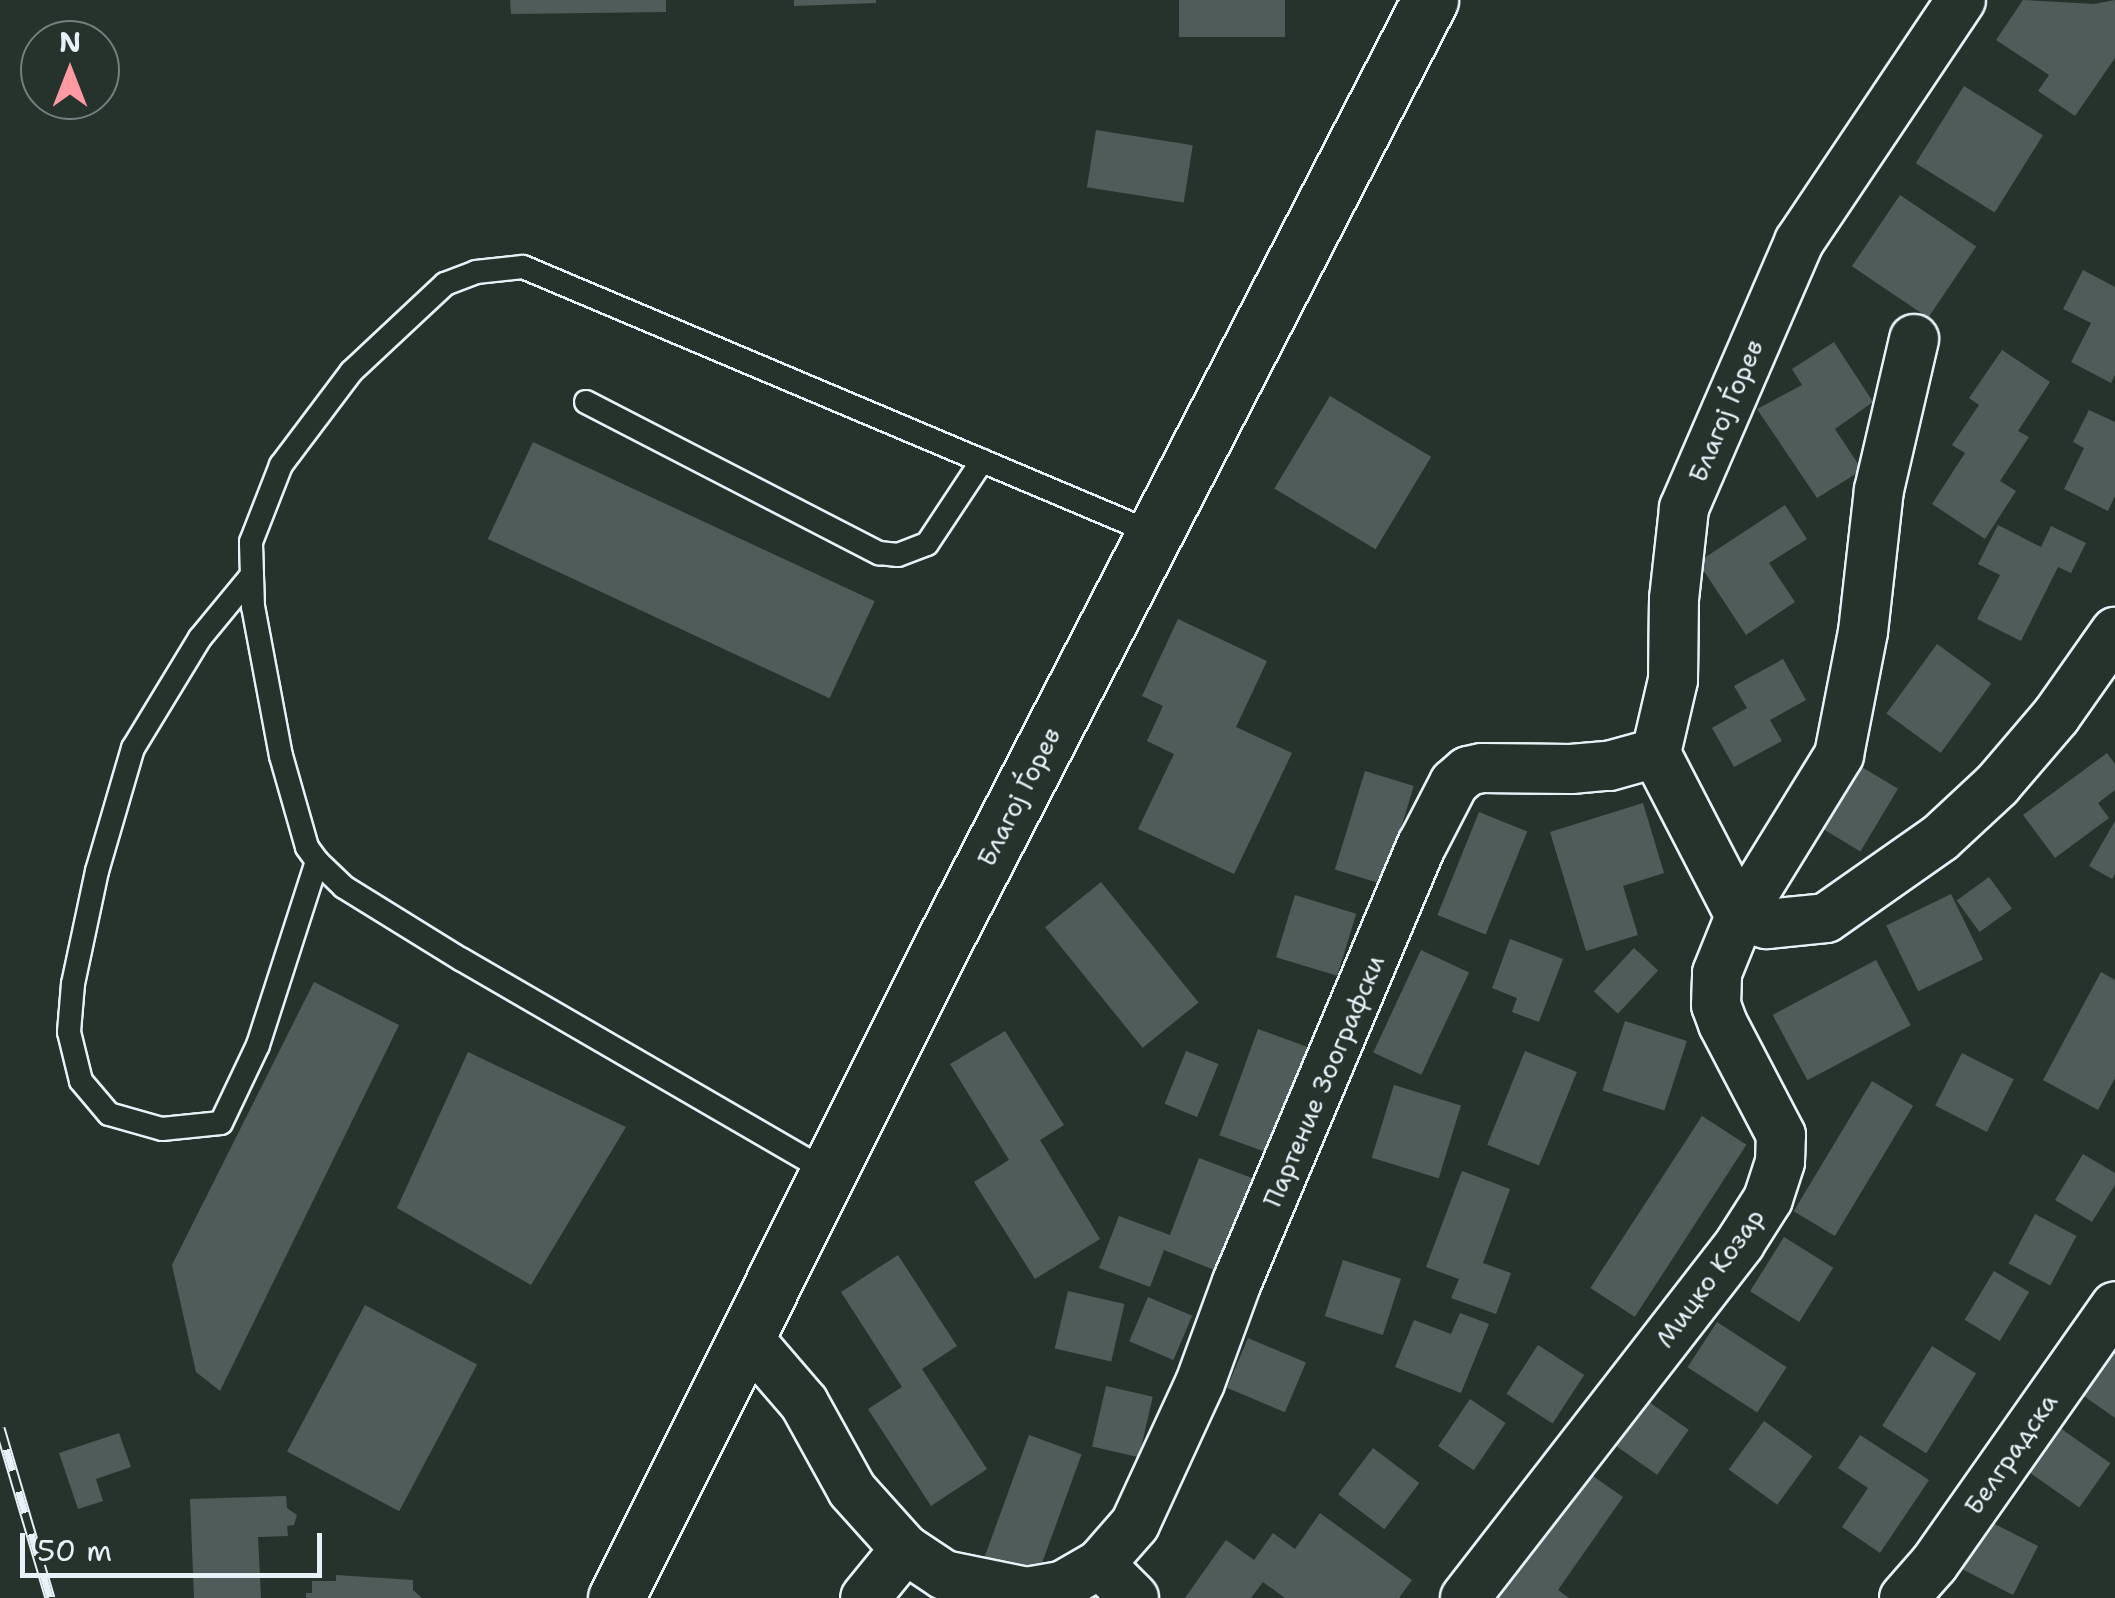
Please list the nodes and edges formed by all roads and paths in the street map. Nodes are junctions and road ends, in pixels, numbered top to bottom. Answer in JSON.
{"nodes":[{"id":1,"x":1430,"y":0,"type":"edge"},
{"id":2,"x":1961,"y":0,"type":"edge"},
{"id":3,"x":1914,"y":340,"type":"dead end"},
{"id":4,"x":586,"y":402,"type":"dead end"},
{"id":5,"x":982,"y":461,"type":"junction"},
{"id":6,"x":1155,"y":534,"type":"junction"},
{"id":7,"x":252,"y":575,"type":"junction"},
{"id":8,"x":2115,"y":632,"type":"edge"},
{"id":9,"x":1656,"y":753,"type":"junction"},
{"id":10,"x":317,"y":861,"type":"junction"},
{"id":11,"x":1740,"y":916,"type":"junction"},
{"id":12,"x":828,"y":1172,"type":"junction"},
{"id":13,"x":2115,"y":1306,"type":"edge"},
{"id":14,"x":748,"y":1338,"type":"junction"},
{"id":15,"x":906,"y":1549,"type":"junction"},
{"id":16,"x":1100,"y":1564,"type":"junction"},
{"id":17,"x":616,"y":1598,"type":"edge"},
{"id":18,"x":865,"y":1598,"type":"edge"},
{"id":19,"x":1134,"y":1598,"type":"edge"},
{"id":20,"x":1464,"y":1598,"type":"edge"},
{"id":21,"x":1904,"y":1598,"type":"edge"}],
"edges":[{"from":1,"to":6,"type":"main road","name":"Благој Ѓорев"},
{"from":2,"to":9,"type":"street","name":"Благој Ѓорев"},
{"from":3,"to":11,"type":"street","name":"Мицко Козар"},
{"from":4,"to":5,"type":"lane"},
{"from":5,"to":6,"type":"lane"},
{"from":5,"to":7,"type":"lane"},
{"from":6,"to":12,"type":"main road","name":"Благој Ѓорев"},
{"from":7,"to":10,"type":"lane"},
{"from":7,"to":10,"type":"lane"},
{"from":8,"to":11,"type":"street"},
{"from":9,"to":11,"type":"street"},
{"from":9,"to":16,"type":"street","name":"Партение Зоографски"},
{"from":10,"to":12,"type":"lane"},
{"from":11,"to":20,"type":"street","name":"Мицко Козар"},
{"from":12,"to":14,"type":"main road","name":"Благој Ѓорев"},
{"from":13,"to":21,"type":"street","name":"Белградска"},
{"from":14,"to":15,"type":"street","name":"Партение Зоографски"},
{"from":14,"to":17,"type":"main road","name":"Благој Ѓорев"},
{"from":15,"to":16,"type":"street","name":"Партение Зоографски"},
{"from":15,"to":18,"type":"street"},
{"from":16,"to":19,"type":"street"}]}
